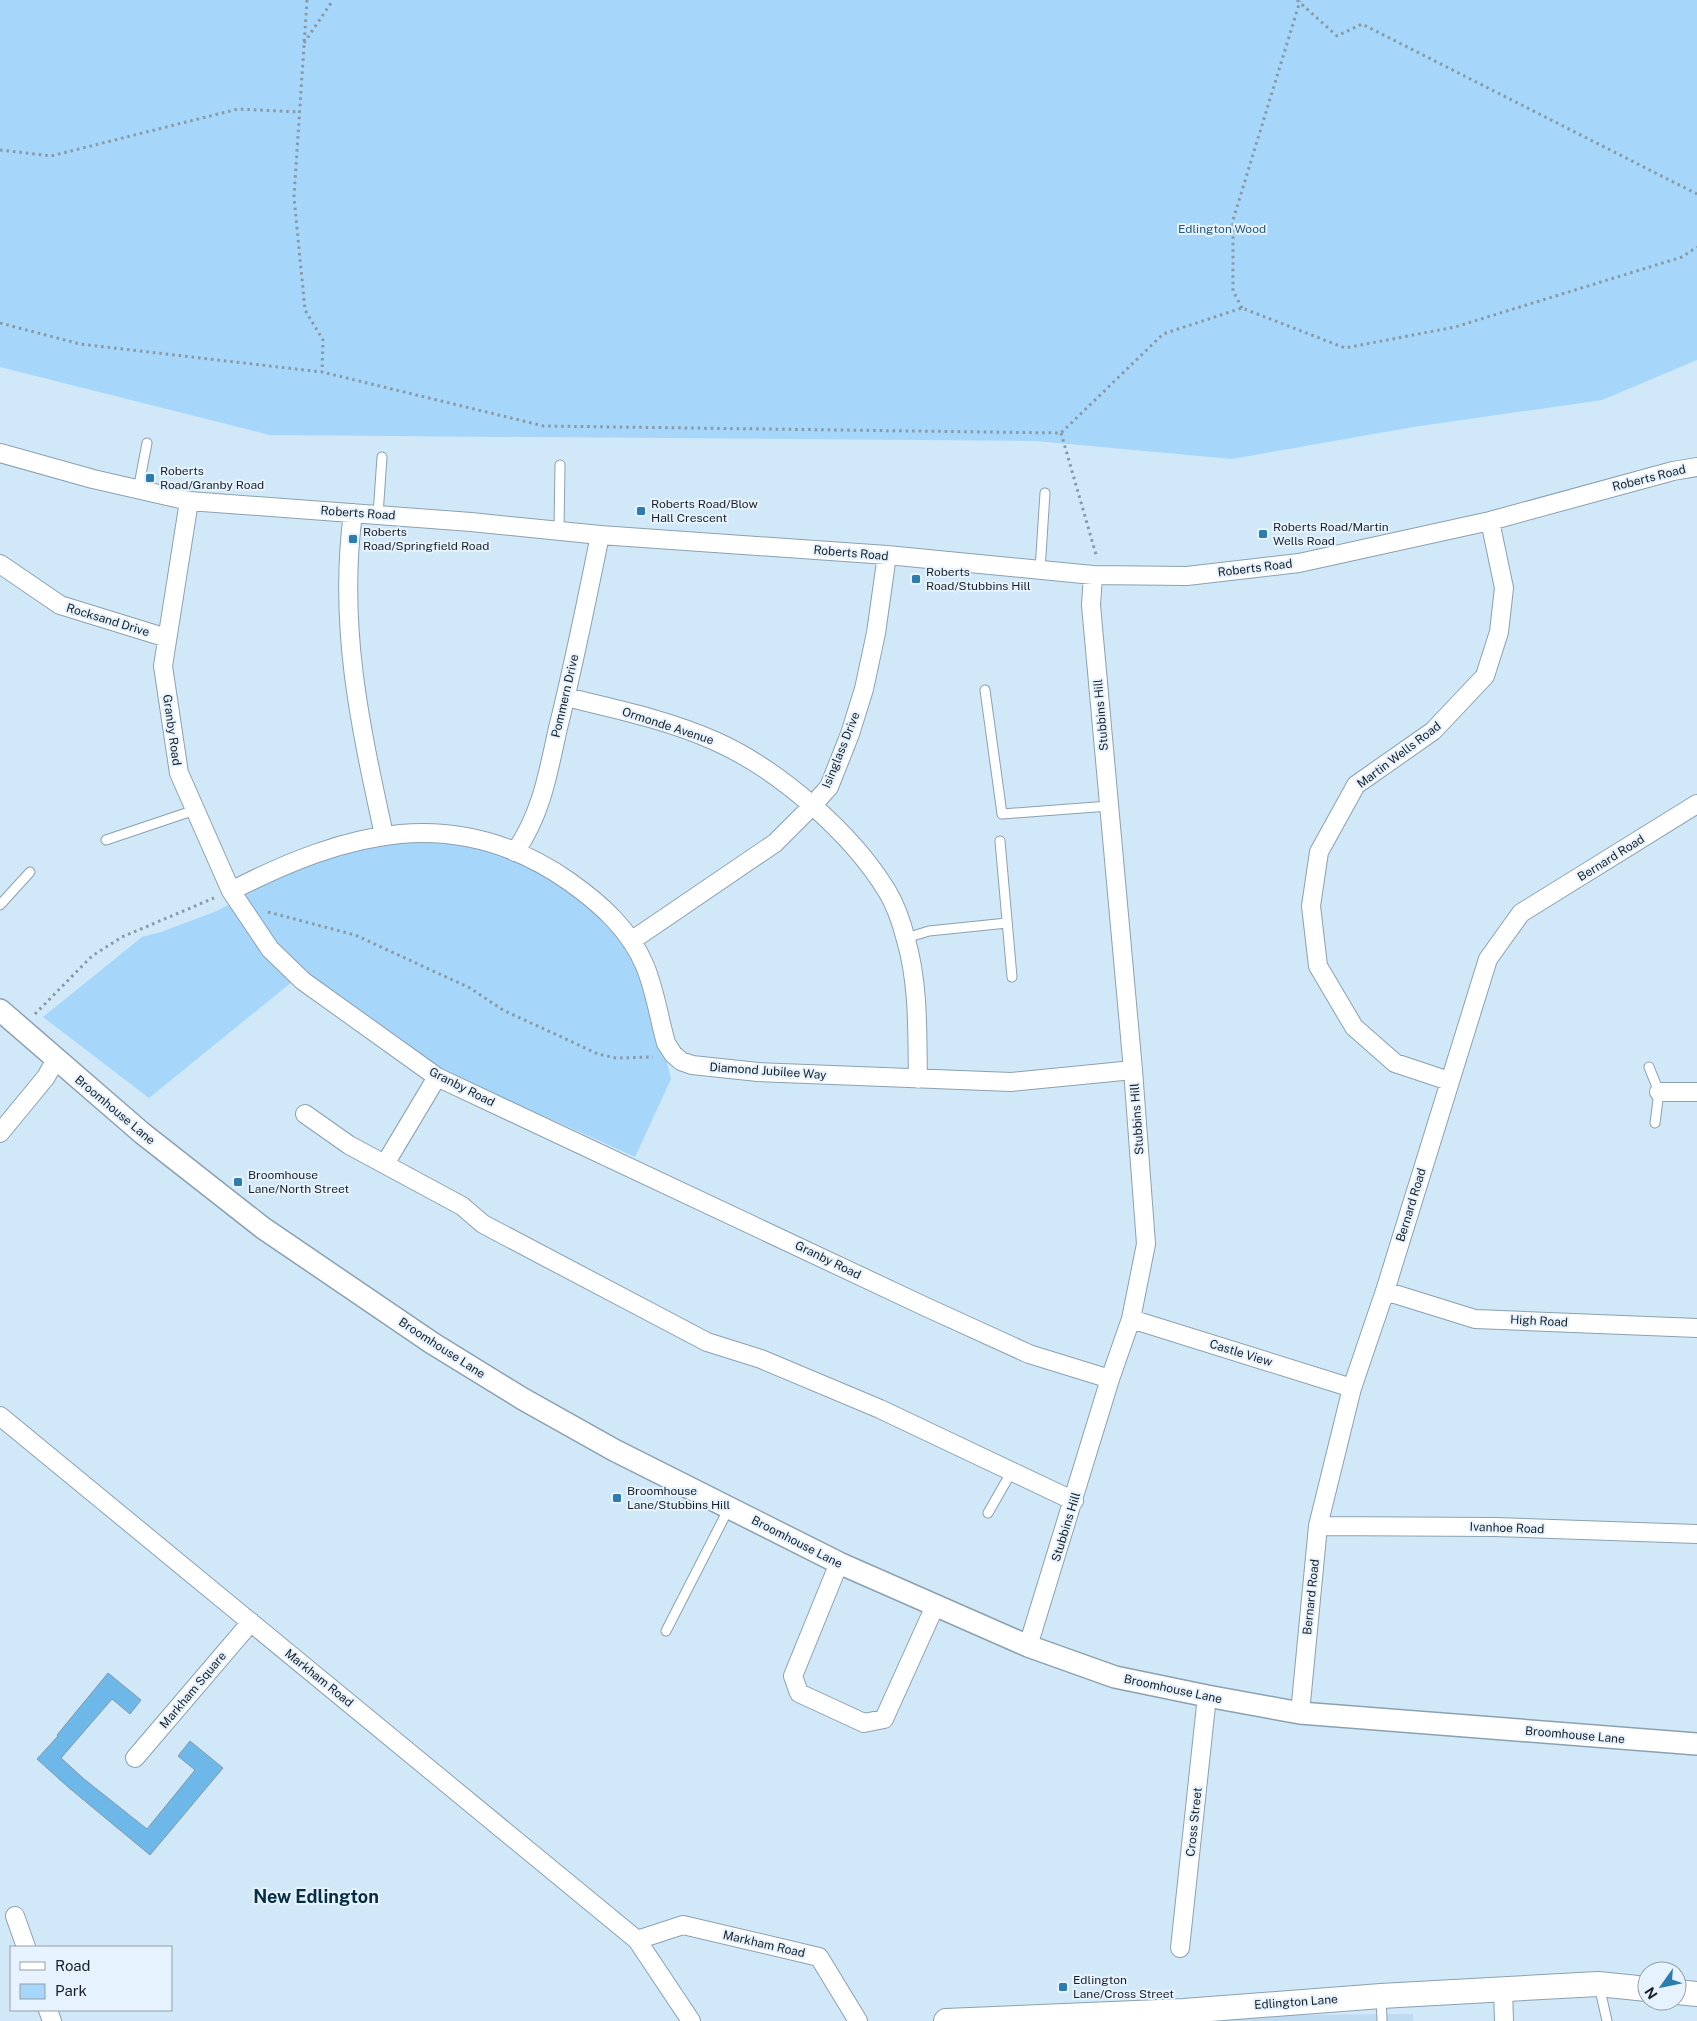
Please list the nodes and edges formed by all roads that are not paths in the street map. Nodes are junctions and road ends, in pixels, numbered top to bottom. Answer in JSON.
{"nodes":[{"id":1,"x":147,"y":443,"type":"dead end"},
{"id":2,"x":0,"y":453,"type":"edge"},
{"id":3,"x":382,"y":456,"type":"dead end"},
{"id":4,"x":560,"y":465,"type":"dead end"},
{"id":5,"x":1697,"y":467,"type":"edge"},
{"id":6,"x":138,"y":490,"type":"junction"},
{"id":7,"x":1045,"y":493,"type":"dead end"},
{"id":8,"x":189,"y":501,"type":"junction"},
{"id":9,"x":353,"y":513,"type":"junction"},
{"id":10,"x":378,"y":515,"type":"junction"},
{"id":11,"x":1490,"y":521,"type":"junction"},
{"id":12,"x":559,"y":529,"type":"junction"},
{"id":13,"x":600,"y":535,"type":"junction"},
{"id":14,"x":887,"y":555,"type":"junction"},
{"id":15,"x":0,"y":564,"type":"edge"},
{"id":16,"x":1040,"y":570,"type":"junction"},
{"id":17,"x":1098,"y":575,"type":"junction"},
{"id":18,"x":167,"y":638,"type":"junction"},
{"id":19,"x":985,"y":690,"type":"dead end"},
{"id":20,"x":566,"y":698,"type":"junction"},
{"id":21,"x":1697,"y":804,"type":"edge"},
{"id":22,"x":812,"y":806,"type":"junction"},
{"id":23,"x":1110,"y":806,"type":"junction"},
{"id":24,"x":195,"y":810,"type":"junction"},
{"id":25,"x":384,"y":835,"type":"junction"},
{"id":26,"x":106,"y":840,"type":"dead end"},
{"id":27,"x":1000,"y":841,"type":"dead end"},
{"id":28,"x":515,"y":852,"type":"junction"},
{"id":29,"x":30,"y":872,"type":"dead end"},
{"id":30,"x":231,"y":891,"type":"junction"},
{"id":31,"x":0,"y":905,"type":"edge"},
{"id":32,"x":1008,"y":922,"type":"junction"},
{"id":33,"x":906,"y":938,"type":"junction"},
{"id":34,"x":631,"y":941,"type":"junction"},
{"id":35,"x":1012,"y":978,"type":"dead end"},
{"id":36,"x":0,"y":1010,"type":"edge"},
{"id":37,"x":56,"y":1059,"type":"junction"},
{"id":38,"x":1649,"y":1067,"type":"dead end"},
{"id":39,"x":1133,"y":1070,"type":"junction"},
{"id":40,"x":437,"y":1077,"type":"junction"},
{"id":41,"x":918,"y":1079,"type":"junction"},
{"id":42,"x":1449,"y":1081,"type":"junction"},
{"id":43,"x":1659,"y":1092,"type":"junction"},
{"id":44,"x":1697,"y":1092,"type":"edge"},
{"id":45,"x":305,"y":1114,"type":"dead end"},
{"id":46,"x":1655,"y":1123,"type":"dead end"},
{"id":47,"x":0,"y":1133,"type":"edge"},
{"id":48,"x":385,"y":1164,"type":"junction"},
{"id":49,"x":1385,"y":1291,"type":"junction"},
{"id":50,"x":1131,"y":1319,"type":"junction"},
{"id":51,"x":1697,"y":1328,"type":"edge"},
{"id":52,"x":1110,"y":1379,"type":"junction"},
{"id":53,"x":1352,"y":1388,"type":"junction"},
{"id":54,"x":0,"y":1416,"type":"edge"},
{"id":55,"x":1012,"y":1471,"type":"junction"},
{"id":56,"x":1074,"y":1501,"type":"junction"},
{"id":57,"x":729,"y":1508,"type":"junction"},
{"id":58,"x":988,"y":1513,"type":"dead end"},
{"id":59,"x":1318,"y":1526,"type":"junction"},
{"id":60,"x":1697,"y":1534,"type":"edge"},
{"id":61,"x":839,"y":1563,"type":"junction"},
{"id":62,"x":935,"y":1606,"type":"junction"},
{"id":63,"x":251,"y":1622,"type":"junction"},
{"id":64,"x":666,"y":1631,"type":"dead end"},
{"id":65,"x":1028,"y":1646,"type":"junction"},
{"id":66,"x":1207,"y":1696,"type":"junction"},
{"id":67,"x":1300,"y":1713,"type":"junction"},
{"id":68,"x":1697,"y":1744,"type":"edge"},
{"id":69,"x":135,"y":1758,"type":"dead end"},
{"id":70,"x":15,"y":1916,"type":"dead end"},
{"id":71,"x":637,"y":1940,"type":"junction"},
{"id":72,"x":26,"y":1946,"type":"edge"},
{"id":73,"x":1180,"y":1948,"type":"dead end"},
{"id":74,"x":1598,"y":1984,"type":"junction"},
{"id":75,"x":1637,"y":1988,"type":"edge"},
{"id":76,"x":1503,"y":1989,"type":"junction"},
{"id":77,"x":1381,"y":1996,"type":"junction"},
{"id":78,"x":1184,"y":2016,"type":"edge"},
{"id":79,"x":1065,"y":2018,"type":"edge"},
{"id":80,"x":691,"y":2021,"type":"edge"},
{"id":81,"x":858,"y":2021,"type":"edge"},
{"id":82,"x":946,"y":2021,"type":"edge"},
{"id":83,"x":1382,"y":2021,"type":"edge"},
{"id":84,"x":1504,"y":2021,"type":"edge"},
{"id":85,"x":1607,"y":2021,"type":"edge"}],
"edges":[{"from":1,"to":6,"type":"lane"},
{"from":2,"to":6,"type":"street","name":"Roberts Road"},
{"from":3,"to":10,"type":"lane"},
{"from":4,"to":12,"type":"lane"},
{"from":5,"to":11,"type":"street","name":"Roberts Road"},
{"from":6,"to":8,"type":"street","name":"Roberts Road"},
{"from":7,"to":16,"type":"lane"},
{"from":8,"to":9,"type":"street","name":"Roberts Road"},
{"from":8,"to":18,"type":"street","name":"Granby Road"},
{"from":9,"to":10,"type":"street","name":"Roberts Road"},
{"from":9,"to":25,"type":"street"},
{"from":10,"to":12,"type":"street","name":"Roberts Road"},
{"from":11,"to":17,"type":"street","name":"Roberts Road"},
{"from":11,"to":42,"type":"street","name":"Martin Wells Road"},
{"from":12,"to":13,"type":"street","name":"Roberts Road"},
{"from":13,"to":14,"type":"street","name":"Roberts Road"},
{"from":13,"to":20,"type":"street","name":"Pommern Drive"},
{"from":14,"to":16,"type":"street","name":"Roberts Road"},
{"from":14,"to":22,"type":"street","name":"Isinglass Drive"},
{"from":15,"to":18,"type":"street","name":"Rocksand Drive"},
{"from":16,"to":17,"type":"street","name":"Roberts Road"},
{"from":17,"to":23,"type":"street","name":"Stubbins Hill"},
{"from":18,"to":24,"type":"street","name":"Granby Road"},
{"from":19,"to":23,"type":"lane"},
{"from":20,"to":22,"type":"street","name":"Ormonde Avenue"},
{"from":20,"to":28,"type":"street","name":"Pommern Drive"},
{"from":21,"to":42,"type":"street","name":"Bernard Road"},
{"from":22,"to":33,"type":"street","name":"Ormonde Avenue"},
{"from":22,"to":34,"type":"street","name":"Isinglass Drive"},
{"from":23,"to":39,"type":"street","name":"Stubbins Hill"},
{"from":24,"to":26,"type":"lane"},
{"from":24,"to":30,"type":"street","name":"Granby Road"},
{"from":25,"to":28,"type":"street"},
{"from":25,"to":30,"type":"street"},
{"from":27,"to":32,"type":"lane"},
{"from":28,"to":34,"type":"street"},
{"from":29,"to":31,"type":"lane"},
{"from":30,"to":40,"type":"street","name":"Granby Road"},
{"from":32,"to":33,"type":"lane"},
{"from":32,"to":35,"type":"lane"},
{"from":33,"to":41,"type":"street","name":"Ormonde Avenue"},
{"from":34,"to":41,"type":"street","name":"Diamond Jubilee Way"},
{"from":36,"to":37,"type":"street","name":"Broomhouse Lane"},
{"from":37,"to":47,"type":"street"},
{"from":37,"to":57,"type":"street","name":"Broomhouse Lane"},
{"from":38,"to":43,"type":"lane"},
{"from":39,"to":41,"type":"street","name":"Diamond Jubilee Way"},
{"from":39,"to":50,"type":"street","name":"Stubbins Hill"},
{"from":40,"to":48,"type":"street"},
{"from":40,"to":52,"type":"street","name":"Granby Road"},
{"from":42,"to":49,"type":"street","name":"Bernard Road"},
{"from":43,"to":44,"type":"street"},
{"from":43,"to":46,"type":"lane"},
{"from":45,"to":48,"type":"street"},
{"from":48,"to":55,"type":"street"},
{"from":49,"to":51,"type":"street","name":"High Road"},
{"from":49,"to":53,"type":"street","name":"Bernard Road"},
{"from":50,"to":52,"type":"street","name":"Stubbins Hill"},
{"from":50,"to":53,"type":"street","name":"Castle View"},
{"from":52,"to":56,"type":"street","name":"Stubbins Hill"},
{"from":53,"to":59,"type":"street","name":"Bernard Road"},
{"from":54,"to":63,"type":"street","name":"Markham Road"},
{"from":55,"to":56,"type":"street"},
{"from":55,"to":58,"type":"lane"},
{"from":56,"to":65,"type":"street","name":"Stubbins Hill"},
{"from":57,"to":61,"type":"street","name":"Broomhouse Lane"},
{"from":57,"to":64,"type":"lane"},
{"from":59,"to":60,"type":"street","name":"Ivanhoe Road"},
{"from":59,"to":67,"type":"street","name":"Bernard Road"},
{"from":61,"to":62,"type":"street","name":"Broomhouse Lane"},
{"from":61,"to":62,"type":"street"},
{"from":62,"to":65,"type":"street","name":"Broomhouse Lane"},
{"from":63,"to":69,"type":"street","name":"Markham Square"},
{"from":63,"to":71,"type":"street","name":"Markham Road"},
{"from":65,"to":66,"type":"street","name":"Broomhouse Lane"},
{"from":66,"to":67,"type":"street","name":"Broomhouse Lane"},
{"from":66,"to":73,"type":"street","name":"Cross Street"},
{"from":67,"to":68,"type":"street","name":"Broomhouse Lane"},
{"from":70,"to":72,"type":"street"},
{"from":71,"to":80,"type":"street","name":"Markham Road"},
{"from":71,"to":81,"type":"street","name":"Markham Road"},
{"from":74,"to":75,"type":"main road","name":"Edlington Lane"},
{"from":74,"to":76,"type":"main road","name":"Edlington Lane"},
{"from":74,"to":85,"type":"lane"},
{"from":76,"to":77,"type":"main road","name":"Edlington Lane"},
{"from":76,"to":84,"type":"street"},
{"from":77,"to":78,"type":"main road","name":"Edlington Lane"},
{"from":77,"to":83,"type":"lane"},
{"from":78,"to":79,"type":"main road","name":"Edlington Lane"},
{"from":79,"to":82,"type":"main road","name":"Edlington Lane"}]}
